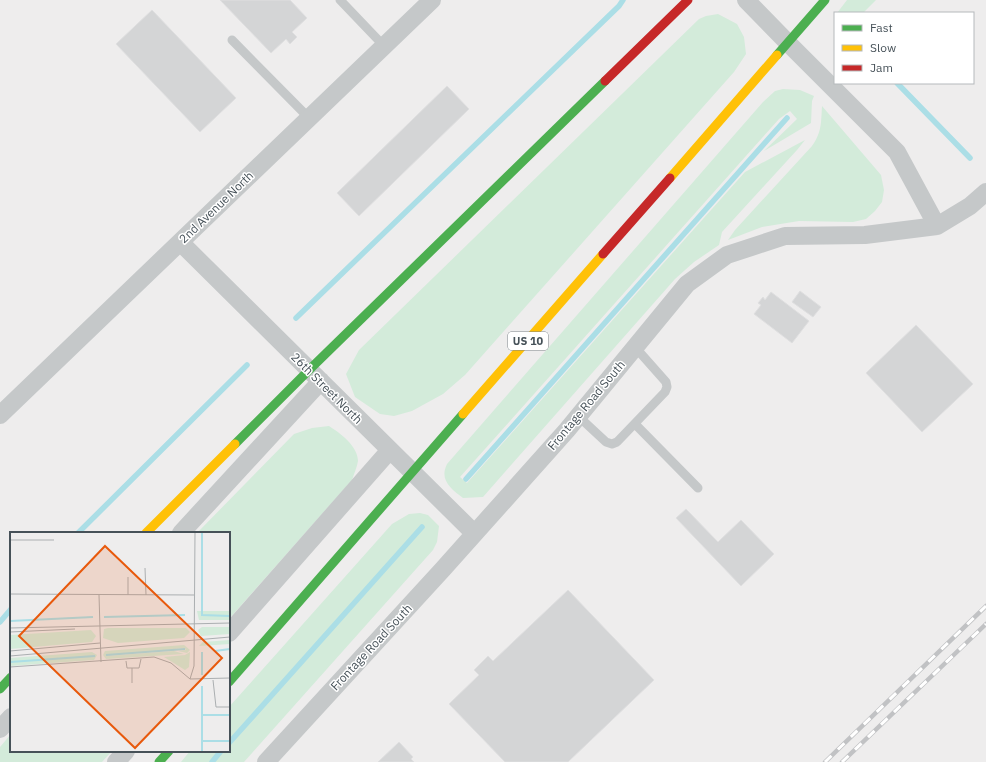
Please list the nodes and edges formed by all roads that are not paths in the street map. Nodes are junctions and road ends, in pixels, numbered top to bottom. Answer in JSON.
{"nodes":[{"id":1,"x":340,"y":0,"type":"edge"},
{"id":2,"x":432,"y":0,"type":"edge"},
{"id":3,"x":688,"y":0,"type":"edge"},
{"id":4,"x":746,"y":0,"type":"edge"},
{"id":5,"x":826,"y":0,"type":"edge"},
{"id":6,"x":232,"y":40,"type":"dead end"},
{"id":7,"x":788,"y":43,"type":"junction"},
{"id":8,"x":384,"y":46,"type":"junction"},
{"id":9,"x":309,"y":118,"type":"junction"},
{"id":10,"x":986,"y":192,"type":"edge"},
{"id":11,"x":937,"y":226,"type":"junction"},
{"id":12,"x":180,"y":242,"type":"junction"},
{"id":13,"x":635,"y":347,"type":"junction"},
{"id":14,"x":315,"y":376,"type":"junction"},
{"id":15,"x":0,"y":415,"type":"edge"},
{"id":16,"x":578,"y":416,"type":"junction"},
{"id":17,"x":635,"y":424,"type":"junction"},
{"id":18,"x":390,"y":450,"type":"junction"},
{"id":19,"x":413,"y":473,"type":"junction"},
{"id":20,"x":698,"y":488,"type":"dead end"},
{"id":21,"x":147,"y":532,"type":"edge"},
{"id":22,"x":182,"y":532,"type":"edge"},
{"id":23,"x":474,"y":533,"type":"junction"},
{"id":24,"x":230,"y":633,"type":"edge"},
{"id":25,"x":10,"y":678,"type":"edge"},
{"id":26,"x":230,"y":681,"type":"edge"},
{"id":27,"x":0,"y":689,"type":"edge"},
{"id":28,"x":10,"y":718,"type":"edge"},
{"id":29,"x":0,"y":729,"type":"edge"},
{"id":30,"x":125,"y":752,"type":"edge"},
{"id":31,"x":168,"y":752,"type":"edge"},
{"id":32,"x":116,"y":762,"type":"edge"},
{"id":33,"x":159,"y":762,"type":"edge"},
{"id":34,"x":266,"y":762,"type":"edge"}],
"edges":[{"from":1,"to":8,"type":"lane"},
{"from":2,"to":8,"type":"street","name":"2nd Avenue North"},
{"from":3,"to":14,"type":"main road"},
{"from":4,"to":7,"type":"street"},
{"from":5,"to":7,"type":"main road","number":"US 10"},
{"from":6,"to":9,"type":"lane"},
{"from":7,"to":11,"type":"street"},
{"from":7,"to":19,"type":"main road","number":"US 10"},
{"from":8,"to":9,"type":"street","name":"2nd Avenue North"},
{"from":9,"to":12,"type":"street","name":"2nd Avenue North"},
{"from":10,"to":11,"type":"street","name":"Frontage Road South"},
{"from":11,"to":13,"type":"street","name":"Frontage Road South"},
{"from":12,"to":14,"type":"street","name":"26th Street North"},
{"from":12,"to":15,"type":"street","name":"2nd Avenue North"},
{"from":13,"to":16,"type":"street","name":"Frontage Road South"},
{"from":13,"to":17,"type":"lane"},
{"from":14,"to":18,"type":"street","name":"26th Street North"},
{"from":14,"to":21,"type":"main road"},
{"from":14,"to":22,"type":"street"},
{"from":16,"to":17,"type":"lane"},
{"from":16,"to":23,"type":"street","name":"Frontage Road South"},
{"from":17,"to":20,"type":"lane"},
{"from":18,"to":19,"type":"street","name":"26th Street North"},
{"from":18,"to":24,"type":"street"},
{"from":19,"to":23,"type":"street","name":"26th Street North"},
{"from":19,"to":26,"type":"main road","number":"US 10"},
{"from":23,"to":34,"type":"street","name":"Frontage Road South"},
{"from":25,"to":27,"type":"main road"},
{"from":28,"to":29,"type":"street"},
{"from":30,"to":32,"type":"street"},
{"from":31,"to":33,"type":"main road"}]}
